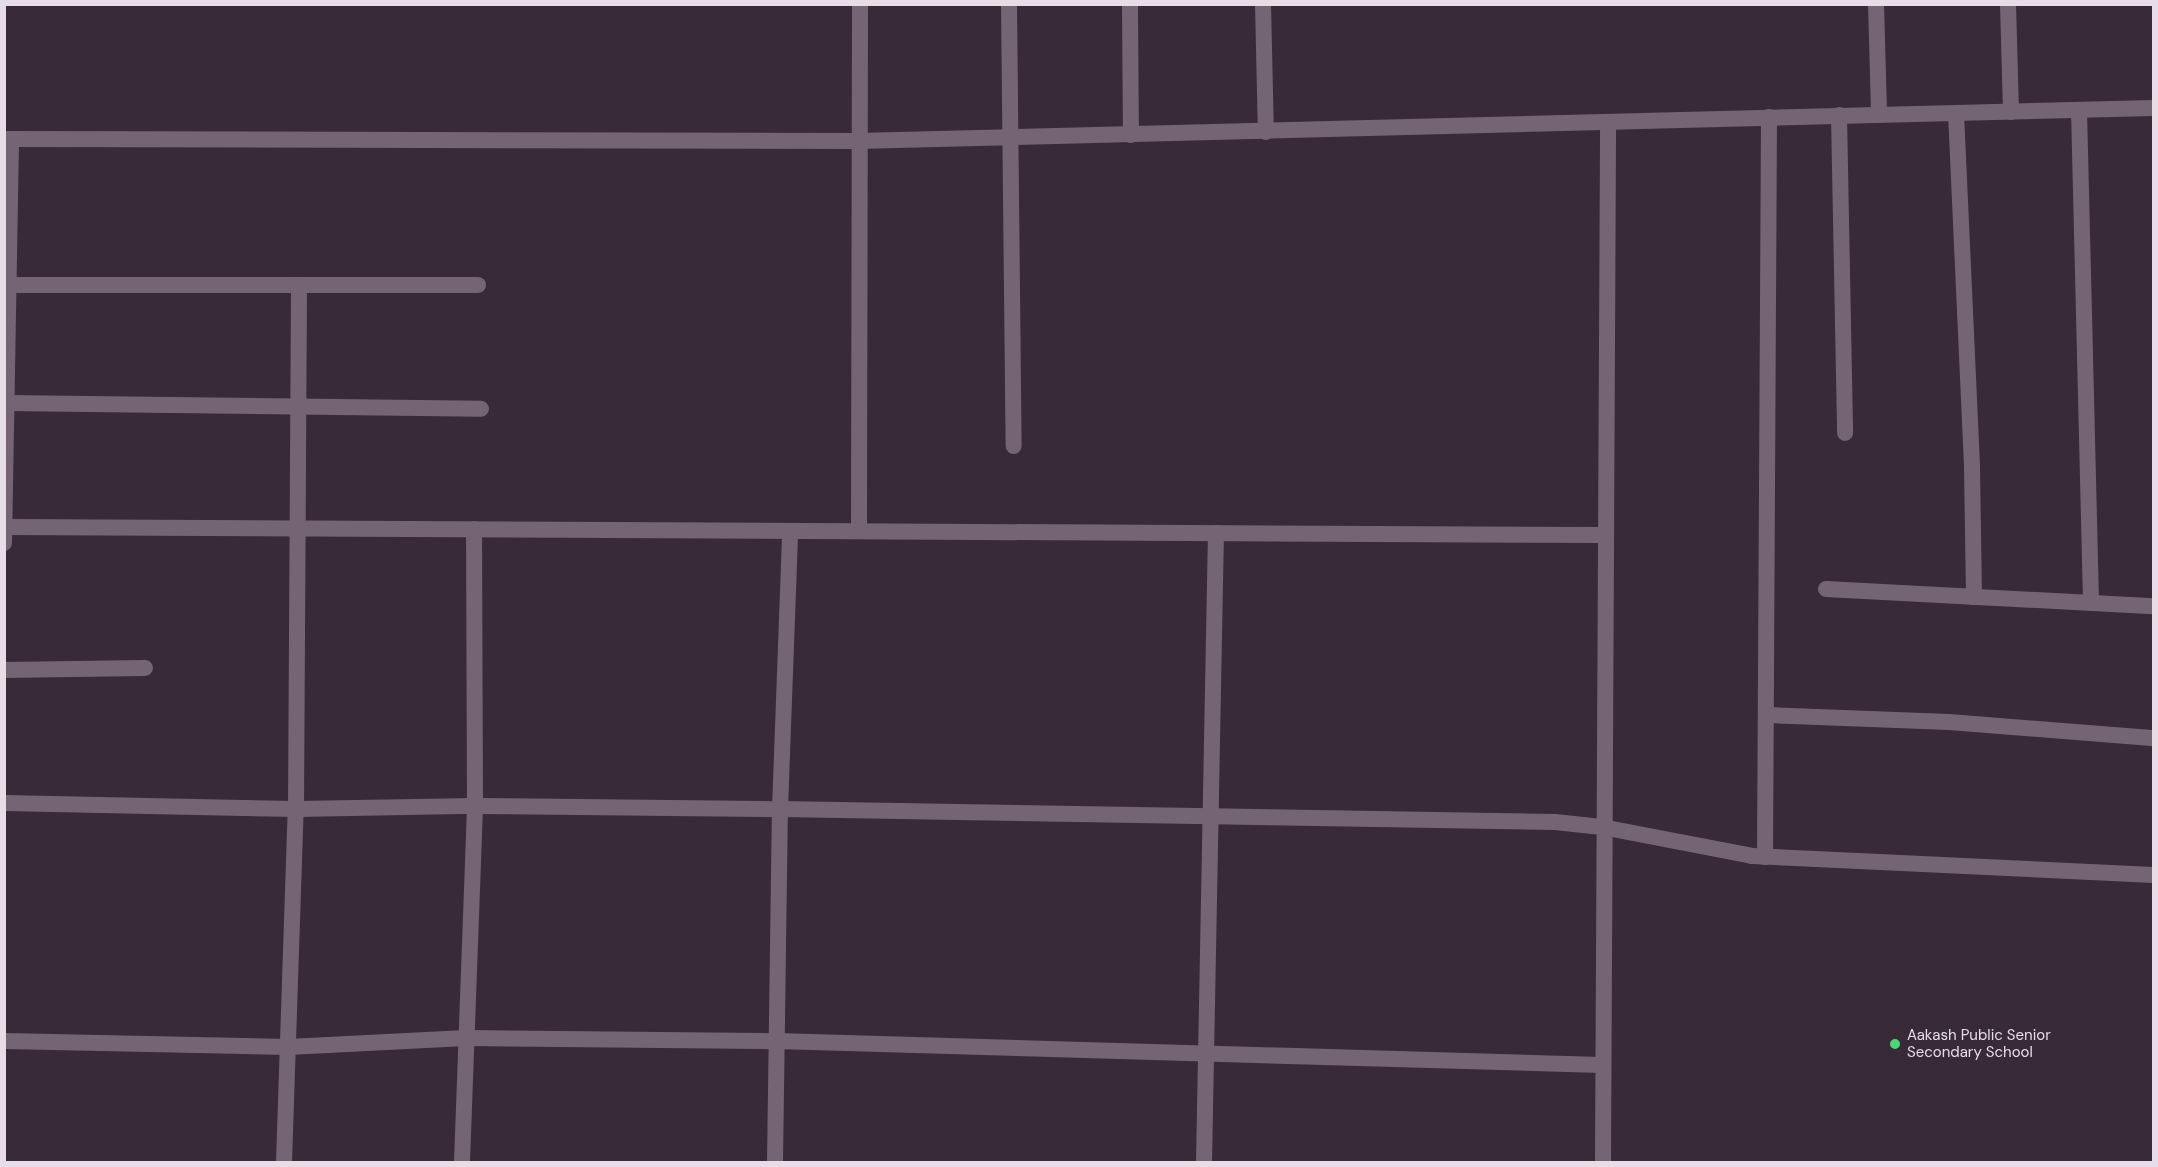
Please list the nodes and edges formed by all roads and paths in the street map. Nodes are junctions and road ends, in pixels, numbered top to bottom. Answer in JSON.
{"nodes":[{"id":1,"x":860,"y":4,"type":"edge"},
{"id":2,"x":1009,"y":4,"type":"edge"},
{"id":3,"x":1130,"y":4,"type":"edge"},
{"id":4,"x":1263,"y":4,"type":"edge"},
{"id":5,"x":1876,"y":4,"type":"edge"},
{"id":6,"x":2008,"y":4,"type":"edge"},
{"id":7,"x":2154,"y":108,"type":"edge"},
{"id":8,"x":2079,"y":110,"type":"junction"},
{"id":9,"x":2011,"y":112,"type":"junction"},
{"id":10,"x":1956,"y":113,"type":"junction"},
{"id":11,"x":1879,"y":114,"type":"junction"},
{"id":12,"x":1839,"y":115,"type":"junction"},
{"id":13,"x":1769,"y":117,"type":"junction"},
{"id":14,"x":1608,"y":122,"type":"junction"},
{"id":15,"x":1266,"y":132,"type":"junction"},
{"id":16,"x":1131,"y":135,"type":"junction"},
{"id":17,"x":1010,"y":138,"type":"junction"},
{"id":18,"x":8,"y":139,"type":"edge"},
{"id":19,"x":857,"y":141,"type":"junction"},
{"id":20,"x":6,"y":285,"type":"edge"},
{"id":21,"x":299,"y":285,"type":"junction"},
{"id":22,"x":478,"y":285,"type":"dead end"},
{"id":23,"x":5,"y":403,"type":"edge"},
{"id":24,"x":298,"y":406,"type":"junction"},
{"id":25,"x":481,"y":410,"type":"dead end"},
{"id":26,"x":1845,"y":432,"type":"dead end"},
{"id":27,"x":1014,"y":446,"type":"dead end"},
{"id":28,"x":5,"y":527,"type":"edge"},
{"id":29,"x":298,"y":529,"type":"junction"},
{"id":30,"x":474,"y":529,"type":"junction"},
{"id":31,"x":790,"y":531,"type":"junction"},
{"id":32,"x":859,"y":531,"type":"junction"},
{"id":33,"x":1216,"y":533,"type":"junction"},
{"id":34,"x":1604,"y":534,"type":"junction"},
{"id":35,"x":4,"y":543,"type":"edge"},
{"id":36,"x":1826,"y":589,"type":"dead end"},
{"id":37,"x":1974,"y":597,"type":"junction"},
{"id":38,"x":2091,"y":603,"type":"junction"},
{"id":39,"x":2154,"y":606,"type":"edge"},
{"id":40,"x":145,"y":668,"type":"dead end"},
{"id":41,"x":4,"y":670,"type":"edge"},
{"id":42,"x":1767,"y":716,"type":"junction"},
{"id":43,"x":2154,"y":738,"type":"edge"},
{"id":44,"x":4,"y":803,"type":"edge"},
{"id":45,"x":475,"y":806,"type":"junction"},
{"id":46,"x":296,"y":809,"type":"junction"},
{"id":47,"x":780,"y":809,"type":"junction"},
{"id":48,"x":1209,"y":818,"type":"junction"},
{"id":49,"x":1602,"y":827,"type":"junction"},
{"id":50,"x":1765,"y":857,"type":"junction"},
{"id":51,"x":2154,"y":875,"type":"edge"},
{"id":52,"x":466,"y":1038,"type":"junction"},
{"id":53,"x":4,"y":1041,"type":"edge"},
{"id":54,"x":777,"y":1041,"type":"junction"},
{"id":55,"x":288,"y":1047,"type":"junction"},
{"id":56,"x":1207,"y":1053,"type":"junction"},
{"id":57,"x":1602,"y":1065,"type":"junction"},
{"id":58,"x":284,"y":1162,"type":"edge"},
{"id":59,"x":462,"y":1162,"type":"edge"},
{"id":60,"x":775,"y":1162,"type":"edge"},
{"id":61,"x":1203,"y":1162,"type":"edge"},
{"id":62,"x":1603,"y":1162,"type":"edge"}],
"edges":[{"from":1,"to":19,"type":"street"},
{"from":2,"to":17,"type":"street"},
{"from":3,"to":16,"type":"street"},
{"from":4,"to":15,"type":"street"},
{"from":5,"to":11,"type":"street"},
{"from":6,"to":9,"type":"street"},
{"from":7,"to":8,"type":"street"},
{"from":8,"to":9,"type":"street"},
{"from":8,"to":38,"type":"street"},
{"from":9,"to":10,"type":"street"},
{"from":10,"to":11,"type":"street"},
{"from":10,"to":37,"type":"street"},
{"from":11,"to":12,"type":"street"},
{"from":12,"to":13,"type":"street"},
{"from":12,"to":26,"type":"street"},
{"from":13,"to":14,"type":"street"},
{"from":13,"to":42,"type":"street"},
{"from":14,"to":15,"type":"street"},
{"from":14,"to":34,"type":"street"},
{"from":15,"to":16,"type":"street"},
{"from":16,"to":17,"type":"street"},
{"from":17,"to":19,"type":"street"},
{"from":17,"to":27,"type":"street"},
{"from":18,"to":19,"type":"street"},
{"from":18,"to":20,"type":"street"},
{"from":19,"to":32,"type":"street"},
{"from":20,"to":21,"type":"street"},
{"from":20,"to":23,"type":"street"},
{"from":21,"to":22,"type":"street"},
{"from":21,"to":24,"type":"street"},
{"from":23,"to":24,"type":"street"},
{"from":23,"to":28,"type":"street"},
{"from":24,"to":25,"type":"street"},
{"from":24,"to":29,"type":"street"},
{"from":28,"to":29,"type":"street"},
{"from":28,"to":35,"type":"street"},
{"from":29,"to":30,"type":"street"},
{"from":29,"to":46,"type":"street"},
{"from":30,"to":31,"type":"street"},
{"from":30,"to":45,"type":"street"},
{"from":31,"to":32,"type":"street"},
{"from":31,"to":47,"type":"street"},
{"from":32,"to":33,"type":"street"},
{"from":33,"to":34,"type":"street"},
{"from":33,"to":48,"type":"street"},
{"from":34,"to":49,"type":"street"},
{"from":36,"to":37,"type":"street"},
{"from":37,"to":38,"type":"street"},
{"from":38,"to":39,"type":"street"},
{"from":40,"to":41,"type":"street"},
{"from":42,"to":43,"type":"street"},
{"from":42,"to":50,"type":"street"},
{"from":44,"to":46,"type":"street"},
{"from":45,"to":46,"type":"street"},
{"from":45,"to":47,"type":"street"},
{"from":45,"to":52,"type":"street"},
{"from":46,"to":55,"type":"street"},
{"from":47,"to":48,"type":"street"},
{"from":47,"to":54,"type":"street"},
{"from":48,"to":49,"type":"street"},
{"from":48,"to":56,"type":"street"},
{"from":49,"to":50,"type":"street"},
{"from":49,"to":57,"type":"street"},
{"from":50,"to":51,"type":"street"},
{"from":52,"to":54,"type":"street"},
{"from":52,"to":55,"type":"street"},
{"from":52,"to":59,"type":"street"},
{"from":53,"to":55,"type":"street"},
{"from":54,"to":56,"type":"street"},
{"from":54,"to":60,"type":"street"},
{"from":55,"to":58,"type":"street"},
{"from":56,"to":57,"type":"street"},
{"from":56,"to":61,"type":"street"},
{"from":57,"to":62,"type":"street"}]}
